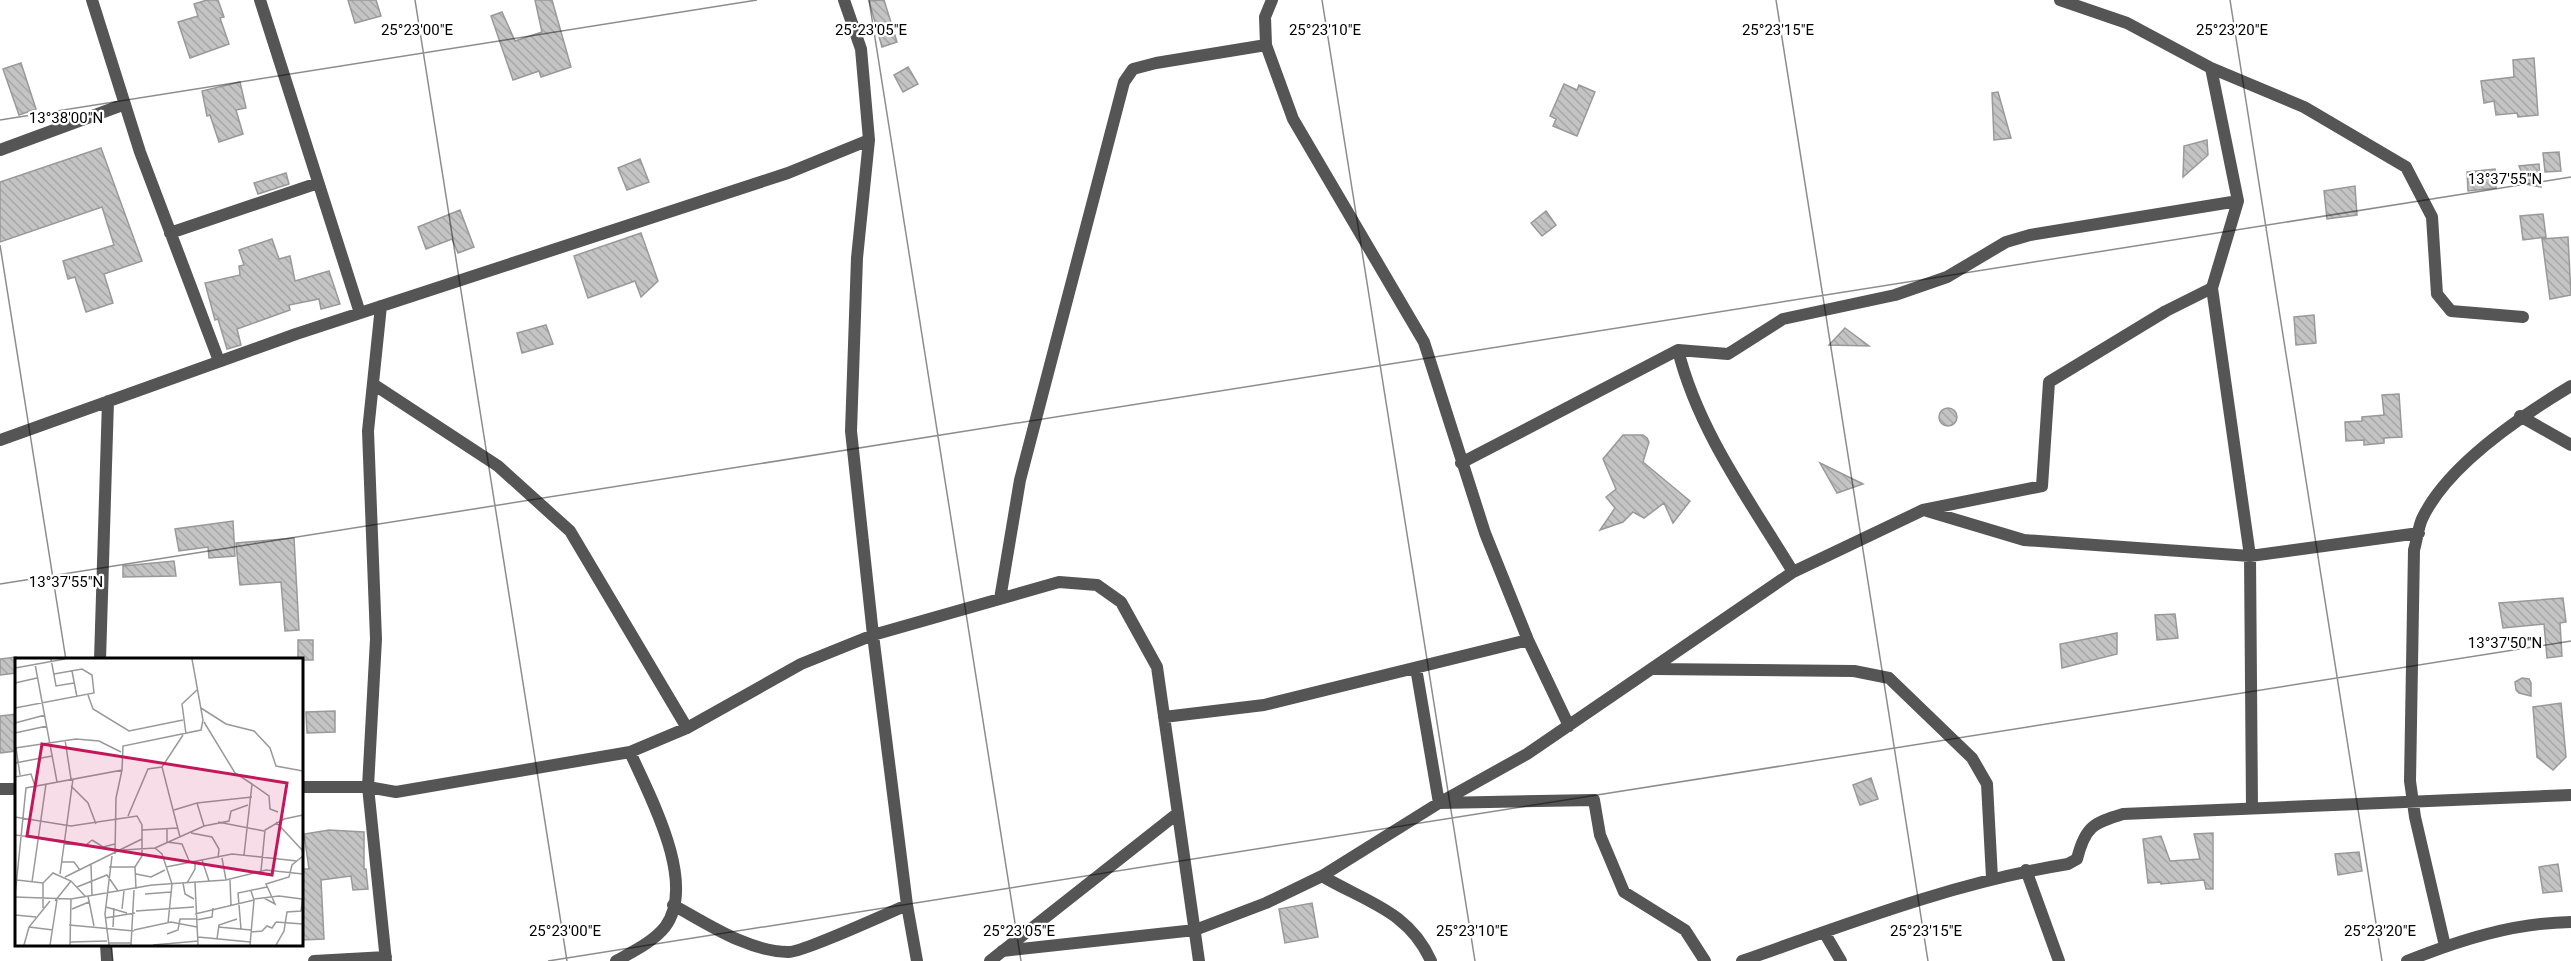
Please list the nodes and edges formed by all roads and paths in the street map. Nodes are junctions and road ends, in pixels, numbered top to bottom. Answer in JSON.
{"nodes":[{"id":1,"x":92,"y":0,"type":"edge"},
{"id":2,"x":260,"y":0,"type":"edge"},
{"id":3,"x":844,"y":0,"type":"edge"},
{"id":4,"x":1272,"y":0,"type":"edge"},
{"id":5,"x":2060,"y":0,"type":"edge"},
{"id":6,"x":1266,"y":45,"type":"junction"},
{"id":7,"x":2211,"y":68,"type":"junction"},
{"id":8,"x":125,"y":104,"type":"junction"},
{"id":9,"x":869,"y":140,"type":"junction"},
{"id":10,"x":0,"y":150,"type":"edge"},
{"id":11,"x":318,"y":183,"type":"junction"},
{"id":12,"x":2238,"y":201,"type":"junction"},
{"id":13,"x":170,"y":233,"type":"junction"},
{"id":14,"x":2212,"y":288,"type":"junction"},
{"id":15,"x":381,"y":306,"type":"junction"},
{"id":16,"x":360,"y":313,"type":"junction"},
{"id":17,"x":2523,"y":317,"type":"dead end"},
{"id":18,"x":1678,"y":350,"type":"junction"},
{"id":19,"x":219,"y":361,"type":"junction"},
{"id":20,"x":373,"y":384,"type":"junction"},
{"id":21,"x":2571,"y":386,"type":"edge"},
{"id":22,"x":108,"y":401,"type":"junction"},
{"id":23,"x":2520,"y":416,"type":"junction"},
{"id":24,"x":0,"y":440,"type":"edge"},
{"id":25,"x":2571,"y":445,"type":"edge"},
{"id":26,"x":1461,"y":463,"type":"junction"},
{"id":27,"x":1923,"y":510,"type":"junction"},
{"id":28,"x":2418,"y":533,"type":"junction"},
{"id":29,"x":2250,"y":556,"type":"junction"},
{"id":30,"x":1793,"y":572,"type":"junction"},
{"id":31,"x":1000,"y":599,"type":"junction"},
{"id":32,"x":873,"y":635,"type":"junction"},
{"id":33,"x":1528,"y":640,"type":"junction"},
{"id":34,"x":100,"y":658,"type":"edge"},
{"id":35,"x":1416,"y":668,"type":"junction"},
{"id":36,"x":1655,"y":669,"type":"junction"},
{"id":37,"x":1164,"y":717,"type":"junction"},
{"id":38,"x":1569,"y":726,"type":"junction"},
{"id":39,"x":687,"y":728,"type":"junction"},
{"id":40,"x":630,"y":752,"type":"junction"},
{"id":41,"x":303,"y":787,"type":"edge"},
{"id":42,"x":368,"y":787,"type":"junction"},
{"id":43,"x":2571,"y":795,"type":"edge"},
{"id":44,"x":2413,"y":802,"type":"junction"},
{"id":45,"x":1439,"y":803,"type":"junction"},
{"id":46,"x":2252,"y":808,"type":"junction"},
{"id":47,"x":1178,"y":813,"type":"junction"},
{"id":48,"x":2026,"y":870,"type":"junction"},
{"id":49,"x":1322,"y":876,"type":"junction"},
{"id":50,"x":1992,"y":878,"type":"junction"},
{"id":51,"x":674,"y":905,"type":"junction"},
{"id":52,"x":907,"y":905,"type":"junction"},
{"id":53,"x":2571,"y":922,"type":"edge"},
{"id":54,"x":1195,"y":930,"type":"junction"},
{"id":55,"x":1824,"y":932,"type":"junction"},
{"id":56,"x":106,"y":946,"type":"edge"},
{"id":57,"x":2445,"y":946,"type":"junction"},
{"id":58,"x":1002,"y":951,"type":"junction"},
{"id":59,"x":790,"y":957,"type":"edge"},
{"id":60,"x":386,"y":959,"type":"edge"},
{"id":61,"x":1756,"y":959,"type":"edge"},
{"id":62,"x":107,"y":961,"type":"edge"},
{"id":63,"x":314,"y":961,"type":"edge"},
{"id":64,"x":616,"y":961,"type":"edge"},
{"id":65,"x":918,"y":961,"type":"edge"},
{"id":66,"x":990,"y":961,"type":"edge"},
{"id":67,"x":1199,"y":961,"type":"edge"},
{"id":68,"x":1431,"y":961,"type":"edge"},
{"id":69,"x":1705,"y":961,"type":"edge"},
{"id":70,"x":1742,"y":961,"type":"edge"},
{"id":71,"x":1840,"y":961,"type":"edge"},
{"id":72,"x":2059,"y":961,"type":"edge"},
{"id":73,"x":2407,"y":961,"type":"edge"}],
"edges":[{"from":1,"to":8,"type":"street"},
{"from":2,"to":11,"type":"street"},
{"from":3,"to":9,"type":"street"},
{"from":4,"to":6,"type":"street"},
{"from":5,"to":7,"type":"street"},
{"from":6,"to":26,"type":"street"},
{"from":6,"to":31,"type":"street"},
{"from":7,"to":12,"type":"street"},
{"from":7,"to":17,"type":"street"},
{"from":8,"to":10,"type":"street"},
{"from":8,"to":13,"type":"street"},
{"from":9,"to":15,"type":"street"},
{"from":9,"to":32,"type":"street"},
{"from":11,"to":13,"type":"street"},
{"from":11,"to":16,"type":"street"},
{"from":12,"to":14,"type":"street"},
{"from":12,"to":18,"type":"street"},
{"from":13,"to":19,"type":"street"},
{"from":14,"to":27,"type":"street"},
{"from":14,"to":29,"type":"street"},
{"from":15,"to":16,"type":"street"},
{"from":15,"to":20,"type":"street"},
{"from":16,"to":19,"type":"street"},
{"from":18,"to":26,"type":"street"},
{"from":18,"to":30,"type":"street"},
{"from":19,"to":22,"type":"street"},
{"from":20,"to":39,"type":"street"},
{"from":20,"to":42,"type":"street"},
{"from":21,"to":23,"type":"street"},
{"from":22,"to":24,"type":"street"},
{"from":22,"to":34,"type":"street"},
{"from":23,"to":25,"type":"street"},
{"from":23,"to":28,"type":"street"},
{"from":26,"to":33,"type":"street"},
{"from":27,"to":29,"type":"street"},
{"from":27,"to":30,"type":"street"},
{"from":28,"to":29,"type":"street"},
{"from":28,"to":44,"type":"street"},
{"from":29,"to":46,"type":"street"},
{"from":30,"to":36,"type":"street"},
{"from":31,"to":32,"type":"street"},
{"from":31,"to":37,"type":"street"},
{"from":32,"to":39,"type":"street"},
{"from":32,"to":52,"type":"street"},
{"from":33,"to":35,"type":"street"},
{"from":33,"to":38,"type":"street"},
{"from":35,"to":37,"type":"street"},
{"from":35,"to":45,"type":"street"},
{"from":36,"to":38,"type":"street"},
{"from":36,"to":50,"type":"street"},
{"from":37,"to":47,"type":"street"},
{"from":38,"to":45,"type":"street"},
{"from":39,"to":40,"type":"street"},
{"from":40,"to":42,"type":"street"},
{"from":40,"to":51,"type":"street"},
{"from":41,"to":42,"type":"street"},
{"from":42,"to":60,"type":"street"},
{"from":43,"to":44,"type":"street"},
{"from":44,"to":46,"type":"street"},
{"from":44,"to":57,"type":"street"},
{"from":45,"to":49,"type":"street"},
{"from":45,"to":69,"type":"street"},
{"from":46,"to":48,"type":"street"},
{"from":47,"to":54,"type":"street"},
{"from":47,"to":58,"type":"street"},
{"from":48,"to":50,"type":"street"},
{"from":48,"to":72,"type":"street"},
{"from":49,"to":54,"type":"street"},
{"from":49,"to":68,"type":"street"},
{"from":50,"to":55,"type":"street"},
{"from":51,"to":59,"type":"street"},
{"from":51,"to":64,"type":"street"},
{"from":52,"to":59,"type":"street"},
{"from":52,"to":65,"type":"street"},
{"from":53,"to":57,"type":"street"},
{"from":54,"to":58,"type":"street"},
{"from":54,"to":67,"type":"street"},
{"from":55,"to":61,"type":"street"},
{"from":55,"to":71,"type":"street"},
{"from":56,"to":62,"type":"street"},
{"from":57,"to":73,"type":"street"},
{"from":58,"to":66,"type":"street"},
{"from":60,"to":63,"type":"street"},
{"from":61,"to":70,"type":"street"}]}
